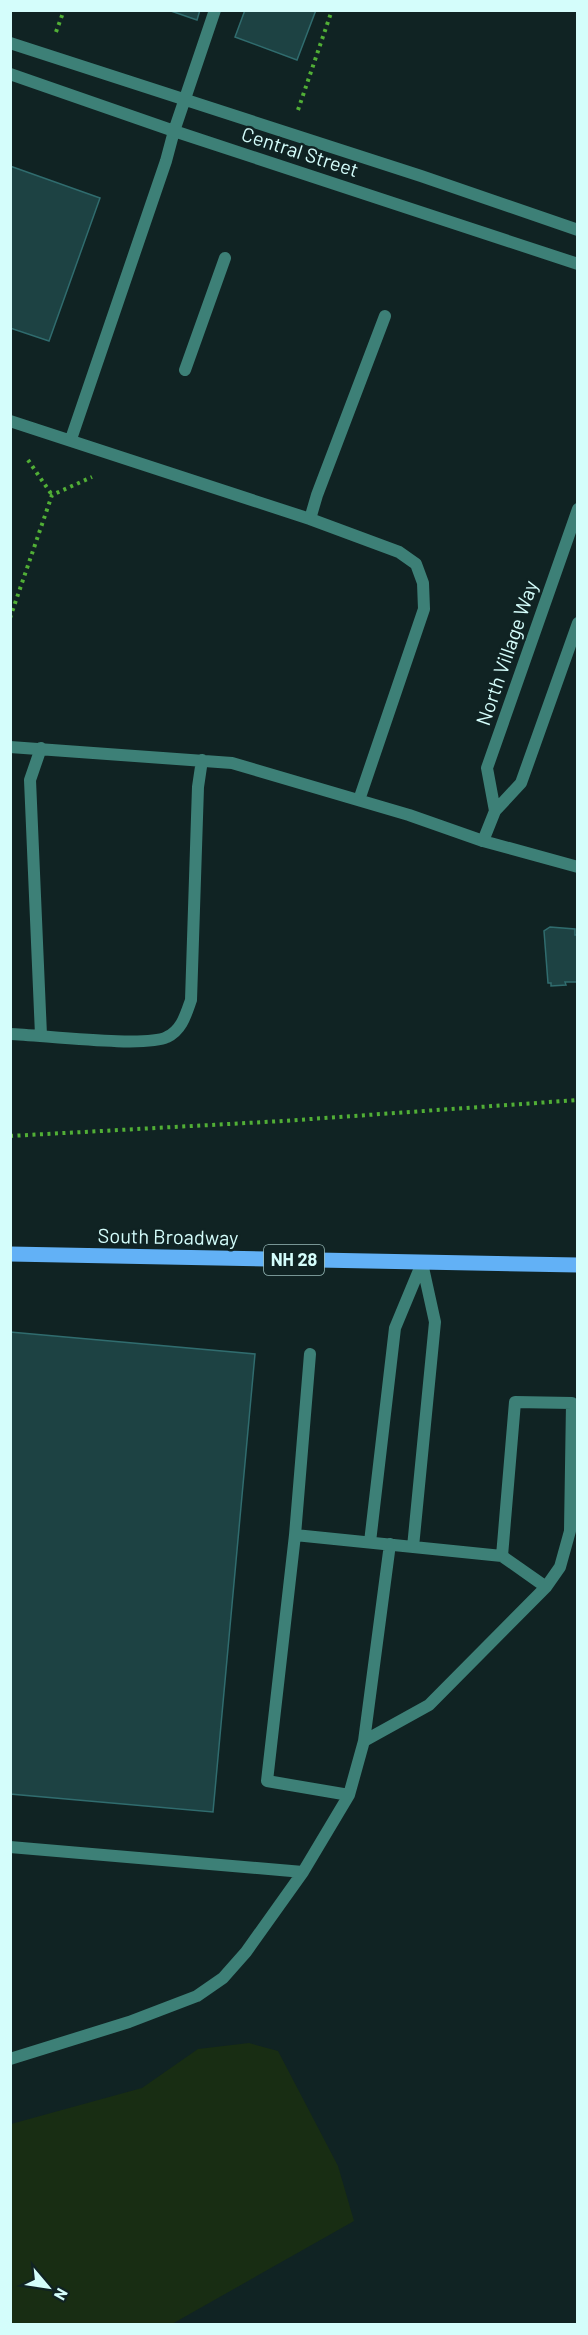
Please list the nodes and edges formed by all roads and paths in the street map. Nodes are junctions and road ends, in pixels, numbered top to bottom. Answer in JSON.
{"nodes":[{"id":1,"x":64,"y":10,"type":"edge"},
{"id":2,"x":215,"y":10,"type":"edge"},
{"id":3,"x":332,"y":10,"type":"edge"},
{"id":4,"x":56,"y":33,"type":"dead end"},
{"id":5,"x":10,"y":43,"type":"edge"},
{"id":6,"x":10,"y":74,"type":"edge"},
{"id":7,"x":184,"y":100,"type":"junction"},
{"id":8,"x":297,"y":114,"type":"dead end"},
{"id":9,"x":174,"y":131,"type":"junction"},
{"id":10,"x":578,"y":230,"type":"edge"},
{"id":11,"x":225,"y":258,"type":"dead end"},
{"id":12,"x":578,"y":264,"type":"edge"},
{"id":13,"x":386,"y":316,"type":"dead end"},
{"id":14,"x":185,"y":370,"type":"dead end"},
{"id":15,"x":10,"y":421,"type":"edge"},
{"id":16,"x":71,"y":439,"type":"junction"},
{"id":17,"x":28,"y":460,"type":"dead end"},
{"id":18,"x":92,"y":477,"type":"dead end"},
{"id":19,"x":52,"y":495,"type":"junction"},
{"id":20,"x":578,"y":509,"type":"edge"},
{"id":21,"x":310,"y":519,"type":"junction"},
{"id":22,"x":10,"y":618,"type":"edge"},
{"id":23,"x":578,"y":623,"type":"edge"},
{"id":24,"x":10,"y":747,"type":"edge"},
{"id":25,"x":41,"y":748,"type":"junction"},
{"id":26,"x":202,"y":760,"type":"junction"},
{"id":27,"x":359,"y":800,"type":"junction"},
{"id":28,"x":495,"y":811,"type":"junction"},
{"id":29,"x":483,"y":840,"type":"junction"},
{"id":30,"x":578,"y":867,"type":"edge"},
{"id":31,"x":10,"y":1034,"type":"edge"},
{"id":32,"x":41,"y":1035,"type":"junction"},
{"id":33,"x":578,"y":1100,"type":"edge"},
{"id":34,"x":10,"y":1136,"type":"edge"},
{"id":35,"x":10,"y":1254,"type":"edge"},
{"id":36,"x":422,"y":1263,"type":"junction"},
{"id":37,"x":578,"y":1265,"type":"edge"},
{"id":38,"x":310,"y":1354,"type":"dead end"},
{"id":39,"x":295,"y":1535,"type":"junction"},
{"id":40,"x":370,"y":1542,"type":"junction"},
{"id":41,"x":390,"y":1544,"type":"junction"},
{"id":42,"x":413,"y":1547,"type":"junction"},
{"id":43,"x":502,"y":1556,"type":"junction"},
{"id":44,"x":546,"y":1587,"type":"junction"},
{"id":45,"x":364,"y":1741,"type":"junction"},
{"id":46,"x":349,"y":1795,"type":"junction"},
{"id":47,"x":10,"y":1847,"type":"edge"},
{"id":48,"x":303,"y":1872,"type":"junction"},
{"id":49,"x":10,"y":2059,"type":"edge"}],
"edges":[{"from":1,"to":4,"type":"path"},
{"from":2,"to":7,"type":"street"},
{"from":3,"to":8,"type":"path"},
{"from":5,"to":7,"type":"street","name":"Central Street"},
{"from":6,"to":9,"type":"street","name":"Central Street"},
{"from":7,"to":9,"type":"street"},
{"from":7,"to":10,"type":"street","name":"Central Street"},
{"from":9,"to":12,"type":"street","name":"Central Street"},
{"from":9,"to":16,"type":"street"},
{"from":11,"to":14,"type":"street"},
{"from":13,"to":21,"type":"street"},
{"from":15,"to":16,"type":"street"},
{"from":16,"to":21,"type":"street"},
{"from":17,"to":19,"type":"path"},
{"from":18,"to":19,"type":"path"},
{"from":19,"to":22,"type":"path"},
{"from":20,"to":28,"type":"street","name":"North Village Way"},
{"from":21,"to":27,"type":"street"},
{"from":23,"to":28,"type":"street"},
{"from":24,"to":25,"type":"street"},
{"from":25,"to":26,"type":"street"},
{"from":25,"to":32,"type":"street"},
{"from":26,"to":27,"type":"street"},
{"from":26,"to":32,"type":"street"},
{"from":27,"to":29,"type":"street"},
{"from":28,"to":29,"type":"street"},
{"from":29,"to":30,"type":"street"},
{"from":31,"to":32,"type":"street"},
{"from":33,"to":34,"type":"path"},
{"from":35,"to":36,"type":"main road","name":"South Broadway","number":"NH 28"},
{"from":36,"to":37,"type":"main road","name":"South Broadway","number":"NH 28"},
{"from":36,"to":40,"type":"street"},
{"from":36,"to":42,"type":"street"},
{"from":38,"to":39,"type":"street"},
{"from":39,"to":40,"type":"street"},
{"from":39,"to":46,"type":"street"},
{"from":40,"to":41,"type":"street"},
{"from":41,"to":42,"type":"street"},
{"from":41,"to":45,"type":"street"},
{"from":42,"to":43,"type":"street"},
{"from":43,"to":44,"type":"street"},
{"from":43,"to":44,"type":"street"},
{"from":44,"to":45,"type":"street"},
{"from":45,"to":46,"type":"street"},
{"from":46,"to":48,"type":"street"},
{"from":47,"to":48,"type":"street"},
{"from":48,"to":49,"type":"street"}]}
